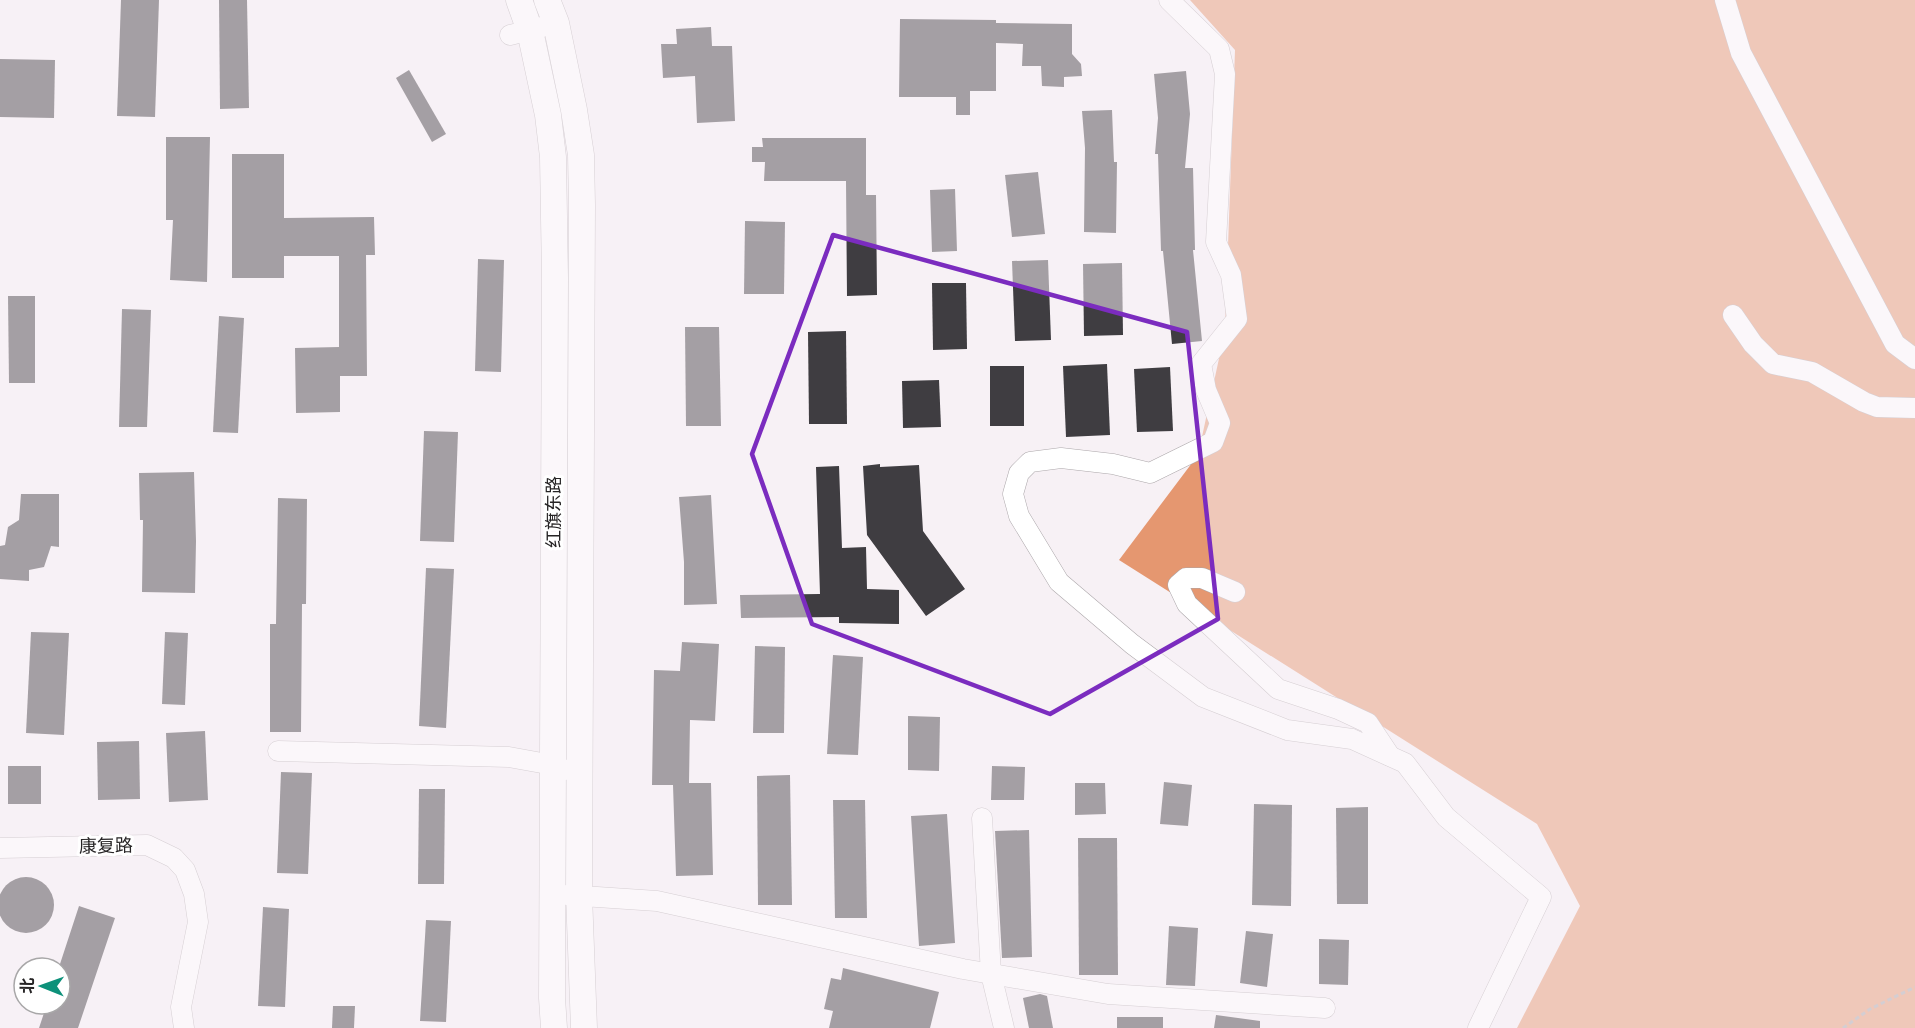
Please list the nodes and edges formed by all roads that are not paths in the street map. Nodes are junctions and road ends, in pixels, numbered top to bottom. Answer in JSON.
{"nodes":[{"id":1,"x":519,"y":0,"type":"edge"},
{"id":2,"x":1169,"y":0,"type":"edge"},
{"id":3,"x":1725,"y":0,"type":"edge"},
{"id":4,"x":551,"y":12,"type":"edge"},
{"id":5,"x":520,"y":33,"type":"junction"},
{"id":6,"x":1733,"y":315,"type":"dead end"},
{"id":7,"x":1915,"y":359,"type":"edge"},
{"id":8,"x":1915,"y":408,"type":"edge"},
{"id":9,"x":1235,"y":592,"type":"dead end"},
{"id":10,"x":278,"y":751,"type":"dead end"},
{"id":11,"x":1390,"y":756,"type":"junction"},
{"id":12,"x":553,"y":765,"type":"junction"},
{"id":13,"x":579,"y":775,"type":"junction"},
{"id":14,"x":982,"y":818,"type":"dead end"},
{"id":15,"x":0,"y":848,"type":"edge"},
{"id":16,"x":552,"y":894,"type":"junction"},
{"id":17,"x":579,"y":895,"type":"junction"},
{"id":18,"x":991,"y":974,"type":"junction"},
{"id":19,"x":1325,"y":1008,"type":"dead end"},
{"id":20,"x":184,"y":1028,"type":"edge"},
{"id":21,"x":554,"y":1028,"type":"edge"},
{"id":22,"x":584,"y":1028,"type":"edge"},
{"id":23,"x":1004,"y":1028,"type":"edge"},
{"id":24,"x":1478,"y":1028,"type":"edge"}],
"edges":[{"from":1,"to":5,"type":"main road","name":"红旗东路"},
{"from":2,"to":11,"type":"street"},
{"from":3,"to":7,"type":"street"},
{"from":4,"to":5,"type":"street"},
{"from":4,"to":13,"type":"main road","name":"红旗东路"},
{"from":5,"to":12,"type":"main road","name":"红旗东路"},
{"from":6,"to":8,"type":"street"},
{"from":9,"to":11,"type":"street"},
{"from":10,"to":12,"type":"street"},
{"from":11,"to":24,"type":"street"},
{"from":12,"to":13,"type":"street"},
{"from":12,"to":16,"type":"main road","name":"红旗东路"},
{"from":13,"to":17,"type":"main road","name":"红旗东路"},
{"from":14,"to":18,"type":"street"},
{"from":15,"to":20,"type":"street","name":"康复路"},
{"from":16,"to":17,"type":"street"},
{"from":16,"to":21,"type":"main road","name":"红旗东路"},
{"from":17,"to":18,"type":"street"},
{"from":17,"to":22,"type":"main road","name":"红旗东路"},
{"from":18,"to":19,"type":"street"},
{"from":18,"to":23,"type":"street"}]}
